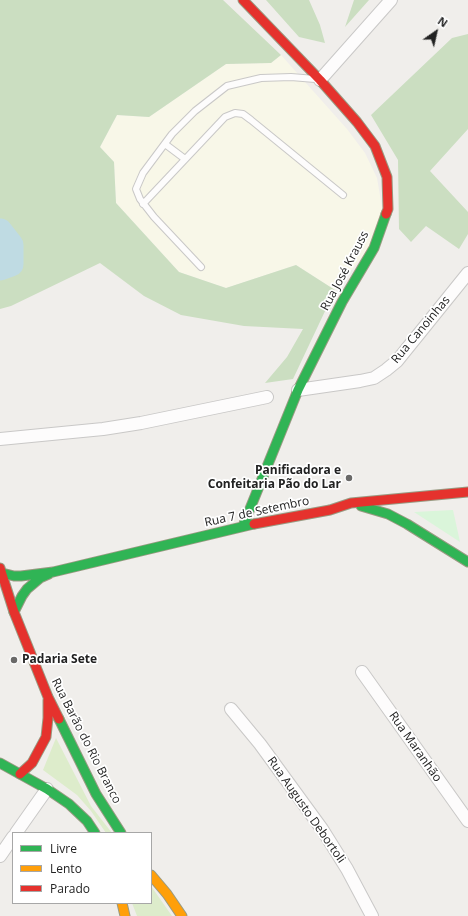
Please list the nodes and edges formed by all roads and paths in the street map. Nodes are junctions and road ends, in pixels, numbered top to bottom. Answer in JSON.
{"nodes":[{"id":1,"x":243,"y":0,"type":"edge"},
{"id":2,"x":391,"y":0,"type":"edge"},
{"id":3,"x":320,"y":80,"type":"junction"},
{"id":4,"x":165,"y":144,"type":"junction"},
{"id":5,"x":185,"y":159,"type":"junction"},
{"id":6,"x":343,"y":195,"type":"dead end"},
{"id":7,"x":143,"y":204,"type":"junction"},
{"id":8,"x":201,"y":267,"type":"dead end"},
{"id":9,"x":468,"y":273,"type":"edge"},
{"id":10,"x":298,"y":390,"type":"junction"},
{"id":11,"x":267,"y":397,"type":"dead end"},
{"id":12,"x":0,"y":439,"type":"edge"},
{"id":13,"x":468,"y":492,"type":"edge"},
{"id":14,"x":351,"y":503,"type":"junction"},
{"id":15,"x":407,"y":504,"type":"junction"},
{"id":16,"x":407,"y":524,"type":"junction"},
{"id":17,"x":243,"y":526,"type":"junction"},
{"id":18,"x":468,"y":562,"type":"edge"},
{"id":19,"x":1,"y":571,"type":"edge"},
{"id":20,"x":53,"y":572,"type":"junction"},
{"id":21,"x":14,"y":612,"type":"junction"},
{"id":22,"x":362,"y":672,"type":"dead end"},
{"id":23,"x":48,"y":697,"type":"junction"},
{"id":24,"x":231,"y":709,"type":"dead end"},
{"id":25,"x":0,"y":763,"type":"edge"},
{"id":26,"x":20,"y":774,"type":"junction"},
{"id":27,"x":47,"y":789,"type":"junction"},
{"id":28,"x":468,"y":821,"type":"edge"},
{"id":29,"x":17,"y":832,"type":"edge"},
{"id":30,"x":94,"y":832,"type":"edge"},
{"id":31,"x":120,"y":832,"type":"edge"},
{"id":32,"x":12,"y":838,"type":"edge"},
{"id":33,"x":0,"y":856,"type":"edge"},
{"id":34,"x":152,"y":875,"type":"edge"},
{"id":35,"x":122,"y":904,"type":"edge"},
{"id":36,"x":125,"y":916,"type":"edge"},
{"id":37,"x":182,"y":916,"type":"edge"},
{"id":38,"x":372,"y":916,"type":"edge"}],
"edges":[{"from":1,"to":3,"type":"street","name":"Rua José Krauss"},
{"from":2,"to":3,"type":"street"},
{"from":3,"to":4,"type":"lane"},
{"from":3,"to":10,"type":"street","name":"Rua José Krauss"},
{"from":4,"to":5,"type":"lane"},
{"from":4,"to":7,"type":"lane"},
{"from":5,"to":6,"type":"lane"},
{"from":5,"to":7,"type":"lane"},
{"from":7,"to":8,"type":"lane"},
{"from":9,"to":10,"type":"street","name":"Rua Canoinhas"},
{"from":10,"to":17,"type":"street","name":"Rua José Krauss"},
{"from":11,"to":12,"type":"street"},
{"from":13,"to":15,"type":"street","name":"Rua 7 de Setembro"},
{"from":14,"to":15,"type":"street","name":"Rua 7 de Setembro"},
{"from":14,"to":16,"type":"street"},
{"from":14,"to":17,"type":"street","name":"Rua 7 de Setembro"},
{"from":15,"to":16,"type":"street"},
{"from":16,"to":18,"type":"street"},
{"from":17,"to":20,"type":"street","name":"Rua 7 de Setembro"},
{"from":19,"to":20,"type":"street","name":"Rua 7 de Setembro"},
{"from":19,"to":21,"type":"street","name":"Rua Barão do Rio Branco"},
{"from":20,"to":21,"type":"street","name":"Rua 7 de Setembro"},
{"from":21,"to":23,"type":"street","name":"Rua Barão do Rio Branco"},
{"from":22,"to":28,"type":"street","name":"Rua Maranhão"},
{"from":23,"to":26,"type":"street"},
{"from":23,"to":31,"type":"street","name":"Rua Barão do Rio Branco"},
{"from":24,"to":38,"type":"street","name":"Rua Augusto Debortoli"},
{"from":25,"to":26,"type":"street"},
{"from":26,"to":27,"type":"street"},
{"from":27,"to":29,"type":"street"},
{"from":27,"to":30,"type":"street"},
{"from":32,"to":33,"type":"street"},
{"from":34,"to":37,"type":"street"},
{"from":35,"to":36,"type":"street"}]}
